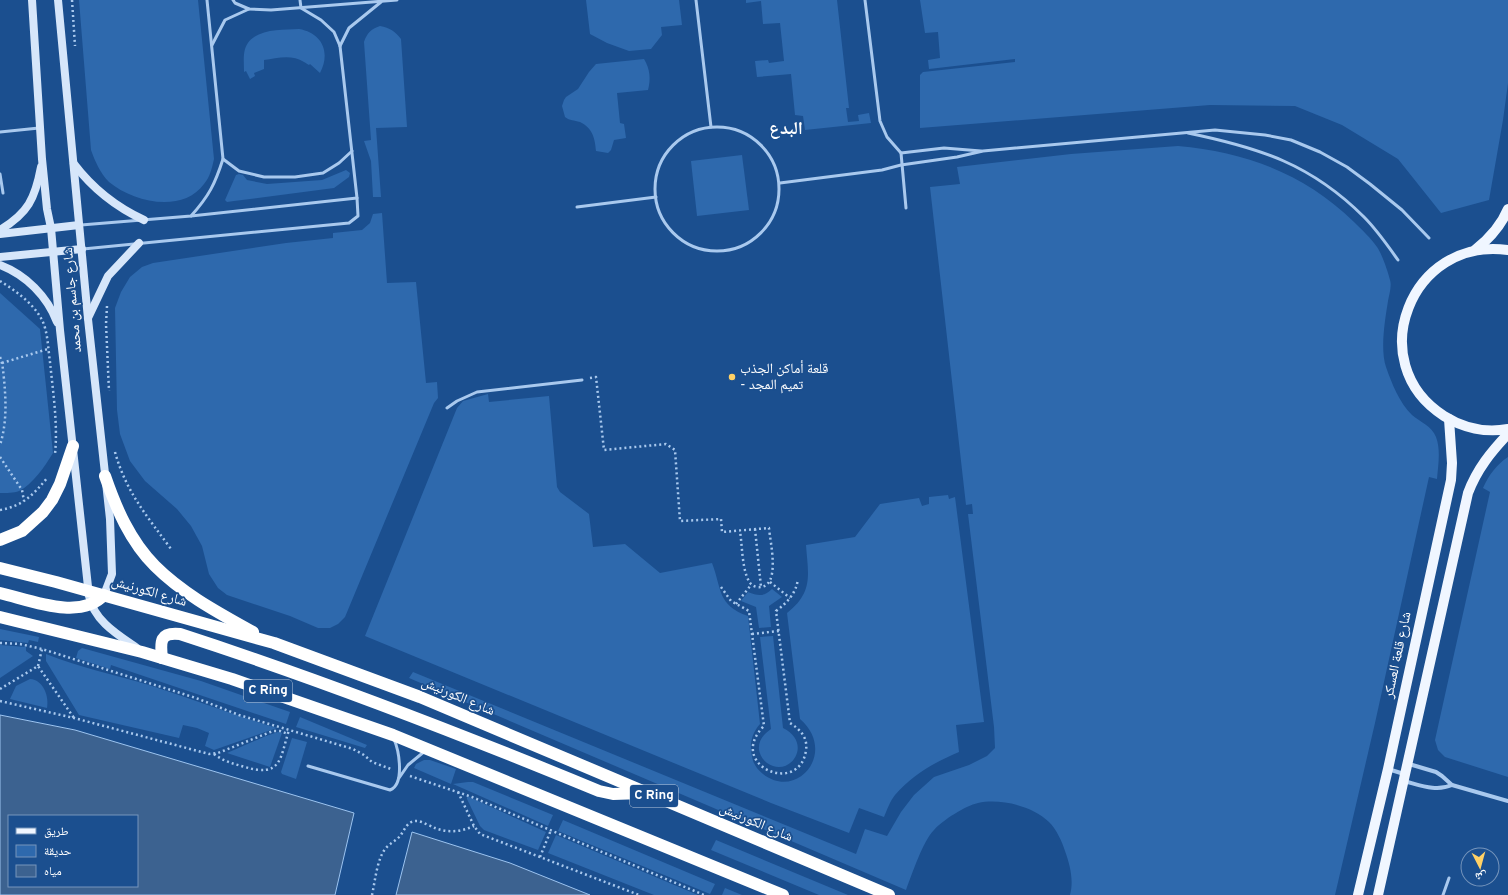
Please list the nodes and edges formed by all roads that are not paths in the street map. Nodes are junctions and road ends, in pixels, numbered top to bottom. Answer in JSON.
{"nodes":[{"id":1,"x":32,"y":0,"type":"edge"},
{"id":2,"x":58,"y":0,"type":"edge"},
{"id":3,"x":207,"y":0,"type":"edge"},
{"id":4,"x":233,"y":0,"type":"edge"},
{"id":5,"x":300,"y":0,"type":"edge"},
{"id":6,"x":397,"y":0,"type":"edge"},
{"id":7,"x":696,"y":0,"type":"edge"},
{"id":8,"x":865,"y":0,"type":"edge"},
{"id":9,"x":382,"y":1,"type":"junction"},
{"id":10,"x":301,"y":8,"type":"junction"},
{"id":11,"x":249,"y":9,"type":"junction"},
{"id":12,"x":212,"y":45,"type":"junction"},
{"id":13,"x":340,"y":46,"type":"junction"},
{"id":14,"x":41,"y":127,"type":"junction"},
{"id":15,"x":711,"y":127,"type":"junction"},
{"id":16,"x":0,"y":132,"type":"edge"},
{"id":17,"x":1184,"y":133,"type":"junction"},
{"id":18,"x":352,"y":151,"type":"junction"},
{"id":19,"x":983,"y":151,"type":"junction"},
{"id":20,"x":901,"y":153,"type":"junction"},
{"id":21,"x":42,"y":159,"type":"junction"},
{"id":22,"x":223,"y":159,"type":"junction"},
{"id":23,"x":74,"y":164,"type":"junction"},
{"id":24,"x":902,"y":165,"type":"junction"},
{"id":25,"x":0,"y":174,"type":"edge"},
{"id":26,"x":780,"y":183,"type":"junction"},
{"id":27,"x":3,"y":193,"type":"dead end"},
{"id":28,"x":656,"y":197,"type":"junction"},
{"id":29,"x":357,"y":198,"type":"junction"},
{"id":30,"x":577,"y":207,"type":"dead end"},
{"id":31,"x":906,"y":208,"type":"dead end"},
{"id":32,"x":1508,"y":209,"type":"edge"},
{"id":33,"x":191,"y":216,"type":"junction"},
{"id":34,"x":144,"y":220,"type":"junction"},
{"id":35,"x":79,"y":225,"type":"junction"},
{"id":36,"x":51,"y":228,"type":"junction"},
{"id":37,"x":0,"y":230,"type":"edge"},
{"id":38,"x":0,"y":234,"type":"edge"},
{"id":39,"x":1428,"y":238,"type":"dead end"},
{"id":40,"x":139,"y":244,"type":"junction"},
{"id":41,"x":82,"y":249,"type":"junction"},
{"id":42,"x":1508,"y":250,"type":"edge"},
{"id":43,"x":1473,"y":251,"type":"junction"},
{"id":44,"x":53,"y":252,"type":"junction"},
{"id":45,"x":0,"y":257,"type":"edge"},
{"id":46,"x":1398,"y":260,"type":"dead end"},
{"id":47,"x":0,"y":264,"type":"edge"},
{"id":48,"x":88,"y":319,"type":"junction"},
{"id":49,"x":60,"y":330,"type":"junction"},
{"id":50,"x":582,"y":380,"type":"road end"},
{"id":51,"x":446,"y":408,"type":"dead end"},
{"id":52,"x":1449,"y":419,"type":"junction"},
{"id":53,"x":1508,"y":429,"type":"edge"},
{"id":54,"x":1508,"y":434,"type":"edge"},
{"id":55,"x":73,"y":446,"type":"junction"},
{"id":56,"x":105,"y":476,"type":"junction"},
{"id":57,"x":0,"y":540,"type":"edge"},
{"id":58,"x":0,"y":568,"type":"edge"},
{"id":59,"x":88,"y":591,"type":"junction"},
{"id":60,"x":0,"y":593,"type":"edge"},
{"id":61,"x":104,"y":595,"type":"junction"},
{"id":62,"x":92,"y":605,"type":"junction"},
{"id":63,"x":0,"y":617,"type":"edge"},
{"id":64,"x":274,"y":643,"type":"junction"},
{"id":65,"x":142,"y":652,"type":"junction"},
{"id":66,"x":162,"y":658,"type":"junction"},
{"id":67,"x":393,"y":735,"type":"junction"},
{"id":68,"x":430,"y":749,"type":"junction"},
{"id":69,"x":1407,"y":763,"type":"junction"},
{"id":70,"x":308,"y":766,"type":"dead end"},
{"id":71,"x":1388,"y":769,"type":"junction"},
{"id":72,"x":1404,"y":777,"type":"junction"},
{"id":73,"x":398,"y":780,"type":"junction"},
{"id":74,"x":1452,"y":785,"type":"junction"},
{"id":75,"x":648,"y":793,"type":"junction"},
{"id":76,"x":1508,"y":800,"type":"edge"},
{"id":77,"x":1449,"y":878,"type":"dead end"},
{"id":78,"x":784,"y":895,"type":"edge"},
{"id":79,"x":889,"y":895,"type":"edge"},
{"id":80,"x":1358,"y":895,"type":"edge"},
{"id":81,"x":1378,"y":895,"type":"edge"},
{"id":82,"x":1443,"y":895,"type":"edge"}],
"edges":[{"from":1,"to":14,"type":"street","name":"شارع جاسم بن محمد"},
{"from":2,"to":23,"type":"street","name":"شارع جاسم بن محمد"},
{"from":3,"to":12,"type":"lane"},
{"from":4,"to":11,"type":"lane"},
{"from":5,"to":10,"type":"lane"},
{"from":6,"to":9,"type":"lane"},
{"from":7,"to":15,"type":"lane"},
{"from":8,"to":20,"type":"lane"},
{"from":9,"to":10,"type":"lane"},
{"from":9,"to":13,"type":"lane"},
{"from":10,"to":11,"type":"lane"},
{"from":10,"to":13,"type":"lane"},
{"from":11,"to":12,"type":"lane"},
{"from":12,"to":22,"type":"lane"},
{"from":13,"to":18,"type":"lane"},
{"from":14,"to":16,"type":"lane"},
{"from":14,"to":21,"type":"street","name":"شارع جاسم بن محمد"},
{"from":15,"to":26,"type":"lane"},
{"from":15,"to":28,"type":"lane"},
{"from":17,"to":19,"type":"lane"},
{"from":17,"to":39,"type":"lane"},
{"from":17,"to":46,"type":"lane"},
{"from":18,"to":22,"type":"lane"},
{"from":18,"to":29,"type":"lane"},
{"from":19,"to":20,"type":"lane"},
{"from":19,"to":24,"type":"lane"},
{"from":20,"to":24,"type":"lane"},
{"from":21,"to":36,"type":"street","name":"شارع جاسم بن محمد"},
{"from":21,"to":37,"type":"street"},
{"from":22,"to":33,"type":"lane"},
{"from":23,"to":34,"type":"street"},
{"from":23,"to":35,"type":"street","name":"شارع جاسم بن محمد"},
{"from":24,"to":26,"type":"lane"},
{"from":24,"to":31,"type":"lane"},
{"from":25,"to":27,"type":"lane"},
{"from":26,"to":28,"type":"lane"},
{"from":28,"to":30,"type":"lane"},
{"from":29,"to":33,"type":"lane"},
{"from":29,"to":40,"type":"lane"},
{"from":32,"to":43,"type":"main road"},
{"from":33,"to":34,"type":"lane"},
{"from":34,"to":35,"type":"lane"},
{"from":35,"to":36,"type":"street"},
{"from":35,"to":41,"type":"street","name":"شارع جاسم بن محمد"},
{"from":36,"to":38,"type":"street"},
{"from":36,"to":44,"type":"street","name":"شارع جاسم بن محمد"},
{"from":40,"to":41,"type":"lane"},
{"from":40,"to":48,"type":"street"},
{"from":41,"to":44,"type":"street"},
{"from":41,"to":48,"type":"street","name":"شارع جاسم بن محمد"},
{"from":42,"to":43,"type":"main road"},
{"from":43,"to":52,"type":"main road"},
{"from":44,"to":45,"type":"street"},
{"from":44,"to":49,"type":"street","name":"شارع جاسم بن محمد"},
{"from":47,"to":49,"type":"street"},
{"from":48,"to":56,"type":"street","name":"شارع جاسم بن محمد"},
{"from":49,"to":55,"type":"street","name":"شارع جاسم بن محمد"},
{"from":50,"to":51,"type":"lane"},
{"from":52,"to":53,"type":"main road"},
{"from":52,"to":71,"type":"main road","name":"شارع قلعة العسكر"},
{"from":54,"to":69,"type":"main road"},
{"from":55,"to":57,"type":"highway"},
{"from":55,"to":59,"type":"street","name":"شارع جاسم بن محمد"},
{"from":56,"to":61,"type":"street","name":"شارع جاسم بن محمد"},
{"from":56,"to":64,"type":"highway"},
{"from":58,"to":59,"type":"highway","name":"شارع الكورنيش","number":"C Ring"},
{"from":59,"to":61,"type":"highway","name":"شارع الكورنيش","number":"C Ring"},
{"from":59,"to":62,"type":"street","name":"شارع جاسم بن محمد"},
{"from":60,"to":62,"type":"highway"},
{"from":61,"to":62,"type":"highway"},
{"from":61,"to":64,"type":"highway","name":"شارع الكورنيش","number":"C Ring"},
{"from":62,"to":65,"type":"street","name":"شارع جاسم بن محمد"},
{"from":63,"to":65,"type":"highway","number":"C Ring"},
{"from":64,"to":75,"type":"highway","name":"شارع الكورنيش","number":"C Ring"},
{"from":65,"to":66,"type":"highway","number":"C Ring"},
{"from":66,"to":67,"type":"highway","number":"C Ring"},
{"from":66,"to":75,"type":"highway"},
{"from":67,"to":68,"type":"highway","number":"C Ring"},
{"from":67,"to":73,"type":"lane"},
{"from":68,"to":73,"type":"lane"},
{"from":68,"to":78,"type":"highway","number":"C Ring"},
{"from":69,"to":72,"type":"main road"},
{"from":69,"to":74,"type":"street"},
{"from":70,"to":73,"type":"lane"},
{"from":71,"to":72,"type":"street"},
{"from":71,"to":80,"type":"main road","name":"شارع قلعة العسكر"},
{"from":72,"to":74,"type":"street"},
{"from":72,"to":81,"type":"main road"},
{"from":74,"to":76,"type":"street"},
{"from":75,"to":79,"type":"highway","name":"شارع الكورنيش","number":"C Ring"},
{"from":77,"to":82,"type":"lane"}]}
